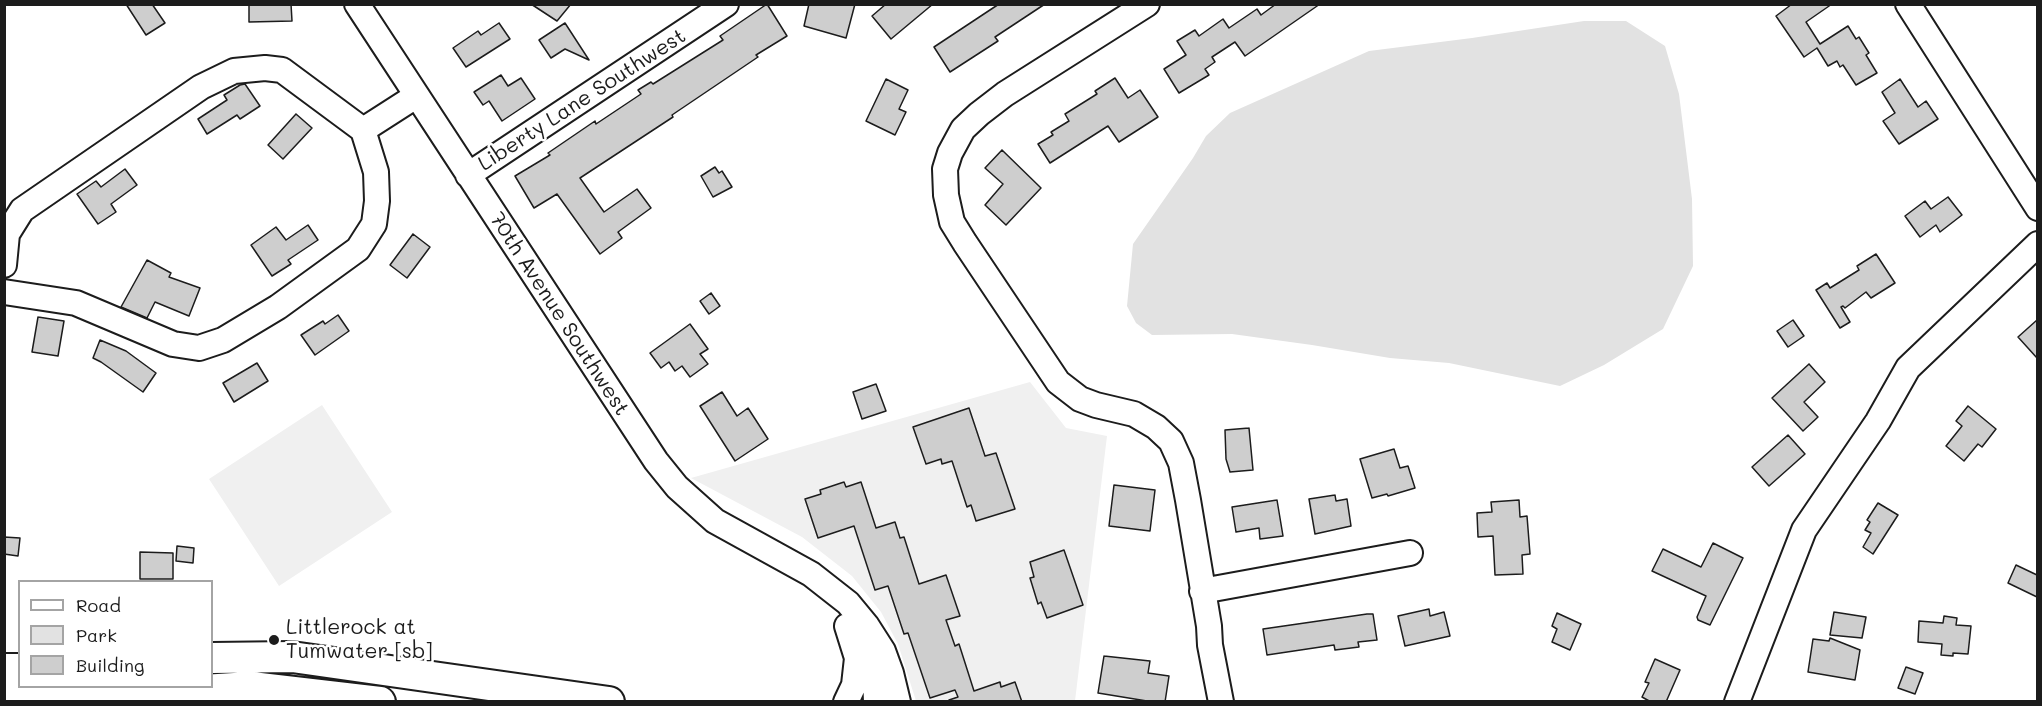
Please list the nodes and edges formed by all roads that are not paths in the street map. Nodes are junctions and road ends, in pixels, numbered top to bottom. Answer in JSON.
{"nodes":[{"id":1,"x":357,"y":4,"type":"edge"},
{"id":2,"x":726,"y":4,"type":"edge"},
{"id":3,"x":1147,"y":4,"type":"edge"},
{"id":4,"x":1908,"y":4,"type":"edge"},
{"id":5,"x":416,"y":96,"type":"junction"},
{"id":6,"x":363,"y":130,"type":"junction"},
{"id":7,"x":468,"y":175,"type":"junction"},
{"id":8,"x":2037,"y":208,"type":"edge"},
{"id":9,"x":2037,"y":244,"type":"edge"},
{"id":10,"x":4,"y":265,"type":"edge"},
{"id":11,"x":4,"y":292,"type":"edge"},
{"id":12,"x":1410,"y":553,"type":"dead end"},
{"id":13,"x":812,"y":574,"type":"junction"},
{"id":14,"x":1202,"y":591,"type":"junction"},
{"id":15,"x":847,"y":626,"type":"junction"},
{"id":16,"x":1210,"y":645,"type":"junction"},
{"id":17,"x":213,"y":658,"type":"edge"},
{"id":18,"x":4,"y":696,"type":"edge"},
{"id":19,"x":380,"y":702,"type":"edge"},
{"id":20,"x":609,"y":702,"type":"edge"},
{"id":21,"x":846,"y":702,"type":"edge"},
{"id":22,"x":876,"y":702,"type":"edge"},
{"id":23,"x":898,"y":702,"type":"edge"},
{"id":24,"x":1206,"y":702,"type":"edge"},
{"id":25,"x":1221,"y":702,"type":"edge"},
{"id":26,"x":1737,"y":702,"type":"edge"}],
"edges":[{"from":1,"to":5,"type":"street","name":"70th Avenue Southwest"},
{"from":2,"to":7,"type":"street","name":"Liberty Lane Southwest"},
{"from":3,"to":14,"type":"street"},
{"from":4,"to":8,"type":"street"},
{"from":5,"to":6,"type":"street"},
{"from":5,"to":7,"type":"street","name":"70th Avenue Southwest"},
{"from":6,"to":10,"type":"street"},
{"from":6,"to":11,"type":"street"},
{"from":7,"to":13,"type":"street","name":"70th Avenue Southwest"},
{"from":9,"to":26,"type":"street"},
{"from":12,"to":14,"type":"street"},
{"from":13,"to":15,"type":"street","name":"70th Avenue Southwest"},
{"from":13,"to":23,"type":"street","name":"70th Avenue Southwest"},
{"from":14,"to":16,"type":"street"},
{"from":15,"to":21,"type":"street"},
{"from":15,"to":22,"type":"street","name":"70th Avenue Southwest"},
{"from":16,"to":24,"type":"street"},
{"from":16,"to":25,"type":"street"},
{"from":17,"to":20,"type":"main road"},
{"from":18,"to":19,"type":"main road"}]}
